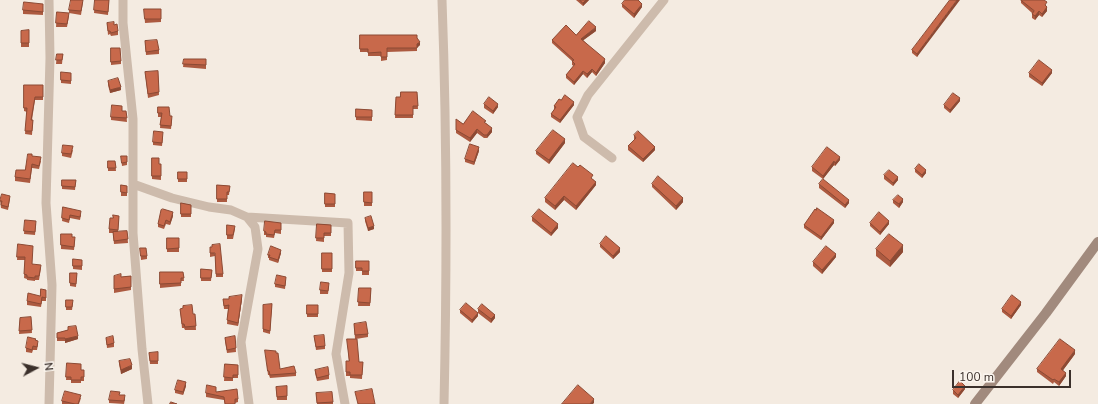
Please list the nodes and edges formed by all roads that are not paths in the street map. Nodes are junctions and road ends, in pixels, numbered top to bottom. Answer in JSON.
{"nodes":[{"id":1,"x":49,"y":0,"type":"edge"},
{"id":2,"x":123,"y":0,"type":"edge"},
{"id":3,"x":442,"y":0,"type":"edge"},
{"id":4,"x":664,"y":0,"type":"edge"},
{"id":5,"x":612,"y":158,"type":"dead end"},
{"id":6,"x":133,"y":184,"type":"junction"},
{"id":7,"x":247,"y":217,"type":"junction"},
{"id":8,"x":1098,"y":242,"type":"edge"},
{"id":9,"x":50,"y":404,"type":"edge"},
{"id":10,"x":148,"y":404,"type":"edge"},
{"id":11,"x":248,"y":404,"type":"edge"},
{"id":12,"x":345,"y":404,"type":"edge"},
{"id":13,"x":444,"y":404,"type":"edge"},
{"id":14,"x":975,"y":404,"type":"edge"}],
"edges":[{"from":1,"to":9,"type":"street"},
{"from":2,"to":6,"type":"street"},
{"from":3,"to":13,"type":"street"},
{"from":4,"to":5,"type":"street"},
{"from":6,"to":7,"type":"street"},
{"from":6,"to":10,"type":"street"},
{"from":7,"to":11,"type":"street"},
{"from":7,"to":12,"type":"street"},
{"from":8,"to":14,"type":"street"}]}
